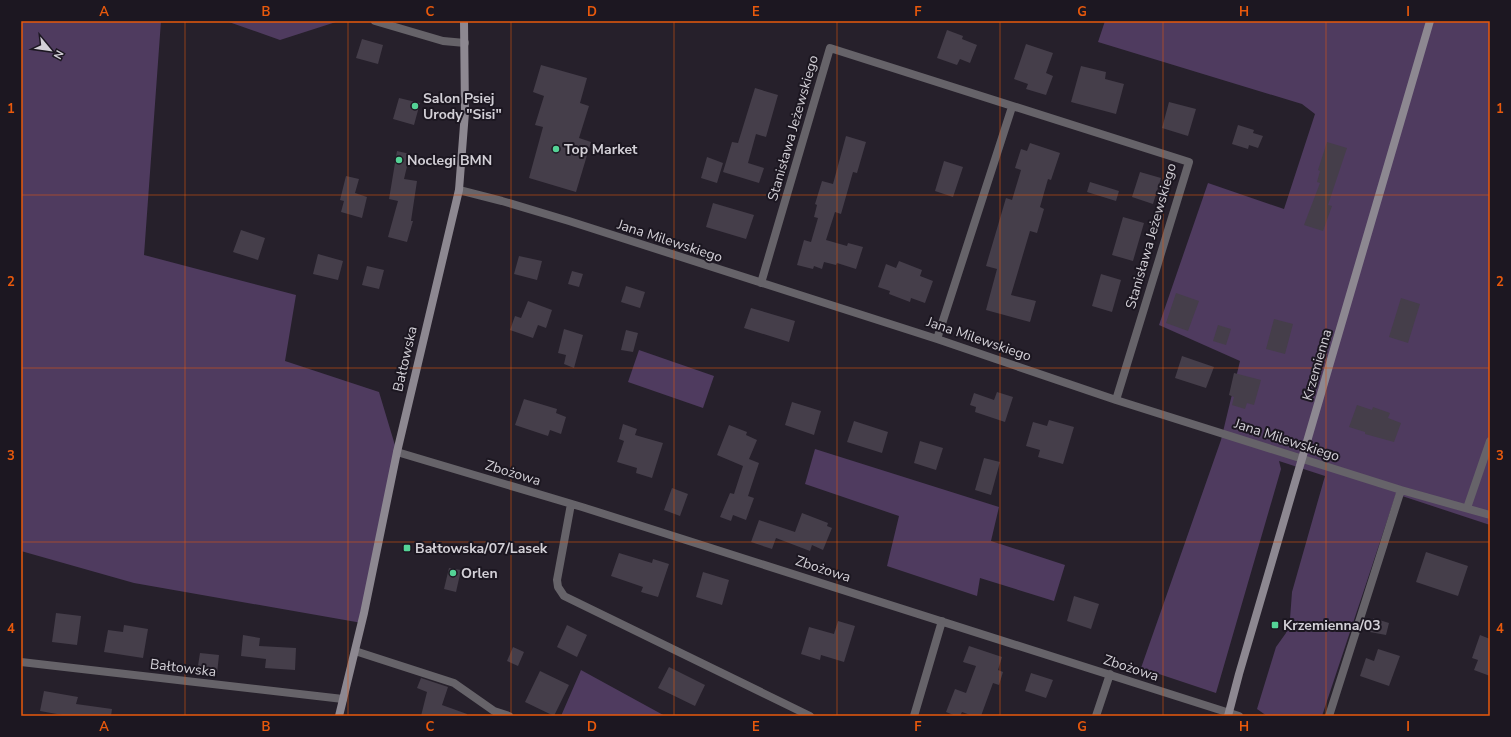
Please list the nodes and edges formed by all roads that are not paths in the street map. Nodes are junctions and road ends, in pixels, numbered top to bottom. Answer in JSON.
{"nodes":[{"id":1,"x":376,"y":21,"type":"edge"},
{"id":2,"x":464,"y":21,"type":"edge"},
{"id":3,"x":1430,"y":21,"type":"edge"},
{"id":4,"x":465,"y":43,"type":"junction"},
{"id":5,"x":1012,"y":107,"type":"junction"},
{"id":6,"x":459,"y":190,"type":"junction"},
{"id":7,"x":761,"y":283,"type":"junction"},
{"id":8,"x":937,"y":339,"type":"junction"},
{"id":9,"x":1116,"y":400,"type":"junction"},
{"id":10,"x":1490,"y":440,"type":"edge"},
{"id":11,"x":397,"y":452,"type":"junction"},
{"id":12,"x":1304,"y":458,"type":"junction"},
{"id":13,"x":1401,"y":490,"type":"junction"},
{"id":14,"x":571,"y":504,"type":"junction"},
{"id":15,"x":1467,"y":508,"type":"junction"},
{"id":16,"x":1490,"y":515,"type":"edge"},
{"id":17,"x":942,"y":621,"type":"junction"},
{"id":18,"x":355,"y":651,"type":"junction"},
{"id":19,"x":21,"y":662,"type":"edge"},
{"id":20,"x":1110,"y":674,"type":"junction"},
{"id":21,"x":343,"y":699,"type":"junction"},
{"id":22,"x":1229,"y":714,"type":"edge"},
{"id":23,"x":340,"y":716,"type":"edge"},
{"id":24,"x":509,"y":716,"type":"edge"},
{"id":25,"x":810,"y":716,"type":"edge"},
{"id":26,"x":914,"y":716,"type":"edge"},
{"id":27,"x":1096,"y":716,"type":"edge"},
{"id":28,"x":1239,"y":716,"type":"edge"},
{"id":29,"x":1329,"y":716,"type":"edge"}],
"edges":[{"from":1,"to":4,"type":"street"},
{"from":2,"to":4,"type":"main road","name":"Bałtowska"},
{"from":3,"to":12,"type":"main road","name":"Krzemienna"},
{"from":4,"to":6,"type":"main road","name":"Bałtowska"},
{"from":5,"to":7,"type":"street","name":"Stanisława Jeżewskiego"},
{"from":5,"to":8,"type":"street"},
{"from":5,"to":9,"type":"street","name":"Stanisława Jeżewskiego"},
{"from":6,"to":7,"type":"street","name":"Jana Milewskiego"},
{"from":6,"to":11,"type":"main road","name":"Bałtowska"},
{"from":7,"to":8,"type":"street","name":"Jana Milewskiego"},
{"from":8,"to":9,"type":"street","name":"Jana Milewskiego"},
{"from":9,"to":12,"type":"street","name":"Jana Milewskiego"},
{"from":10,"to":15,"type":"street"},
{"from":11,"to":14,"type":"street","name":"Zbożowa"},
{"from":11,"to":18,"type":"main road","name":"Bałtowska"},
{"from":12,"to":13,"type":"street","name":"Jana Milewskiego"},
{"from":12,"to":22,"type":"main road","name":"Krzemienna"},
{"from":13,"to":15,"type":"street","name":"Jana Milewskiego"},
{"from":13,"to":29,"type":"street"},
{"from":14,"to":17,"type":"street","name":"Zbożowa"},
{"from":14,"to":25,"type":"street"},
{"from":15,"to":16,"type":"street","name":"Jana Milewskiego"},
{"from":17,"to":20,"type":"street","name":"Zbożowa"},
{"from":17,"to":26,"type":"street"},
{"from":18,"to":21,"type":"main road","name":"Bałtowska"},
{"from":18,"to":24,"type":"street"},
{"from":19,"to":21,"type":"street","name":"Bałtowska"},
{"from":20,"to":22,"type":"street","name":"Zbożowa"},
{"from":20,"to":27,"type":"street"},
{"from":21,"to":23,"type":"main road","name":"Bałtowska"},
{"from":22,"to":28,"type":"street","name":"Zbożowa"}]}
